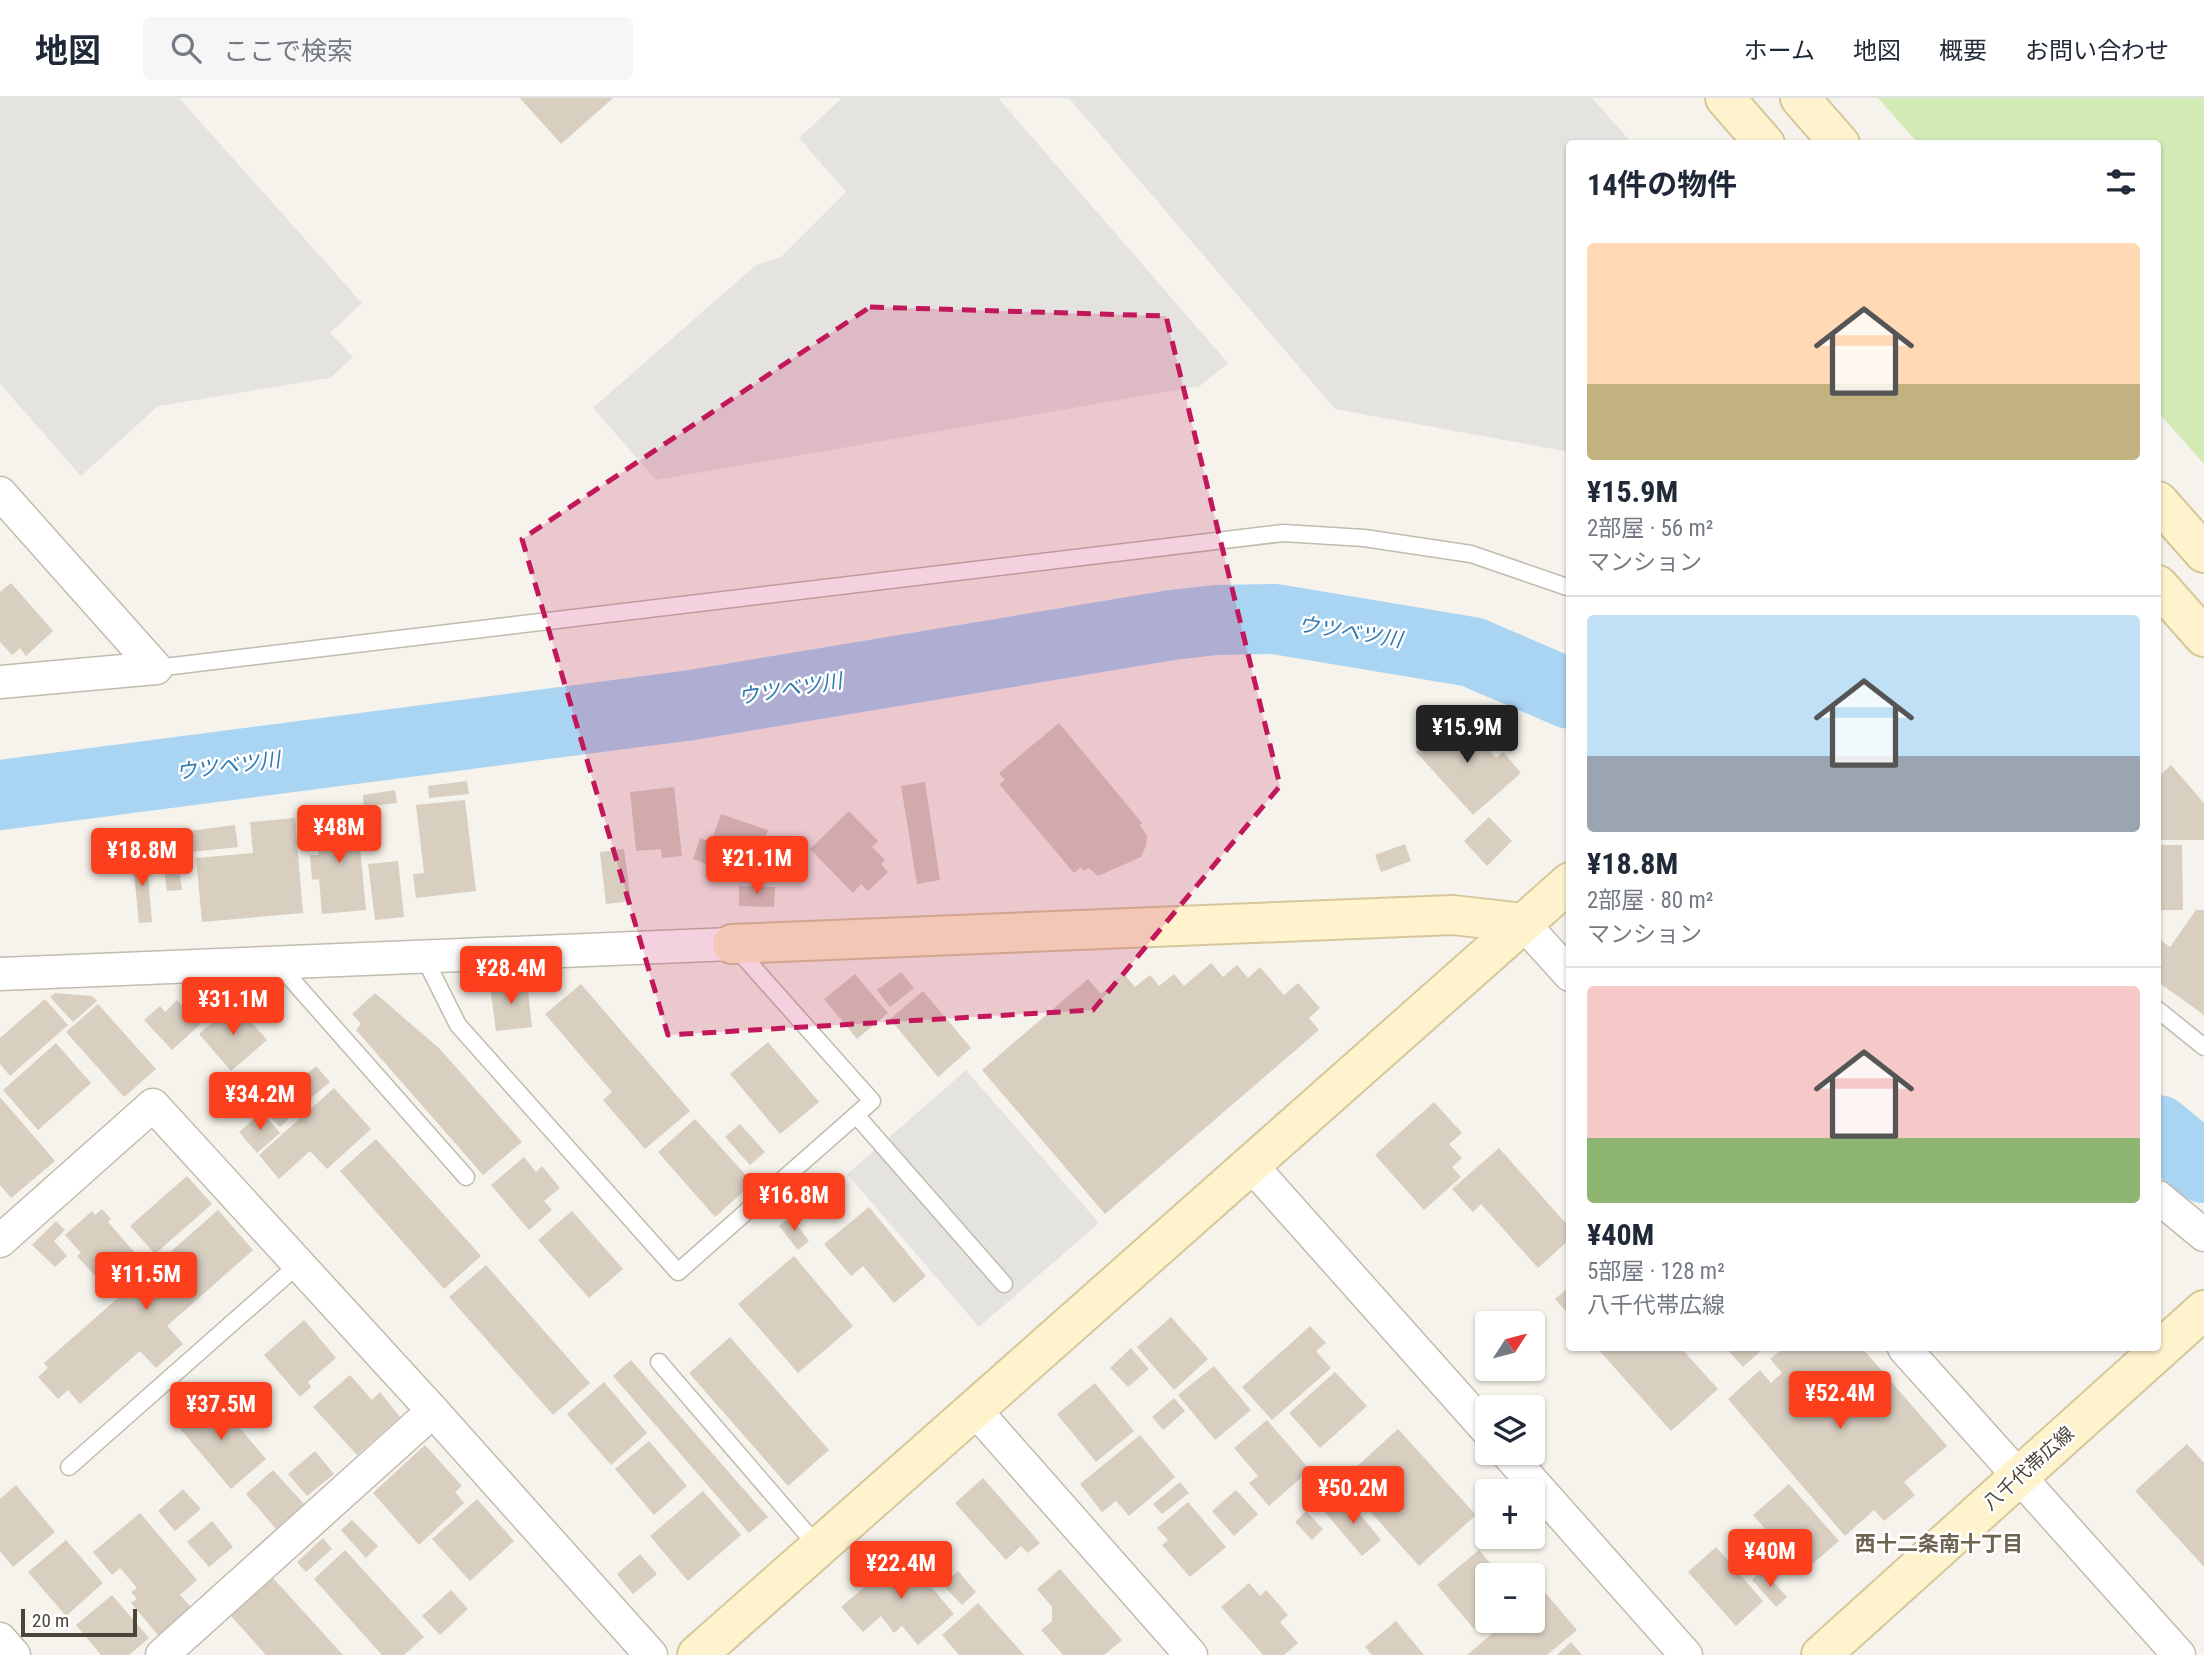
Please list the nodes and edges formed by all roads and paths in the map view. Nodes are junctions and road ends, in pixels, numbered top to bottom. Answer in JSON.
{"nodes":[{"id":1,"x":1725,"y":98,"type":"edge"},
{"id":2,"x":1800,"y":98,"type":"edge"},
{"id":3,"x":1762,"y":140,"type":"edge"},
{"id":4,"x":1837,"y":140,"type":"edge"},
{"id":5,"x":0,"y":493,"type":"edge"},
{"id":6,"x":2161,"y":504,"type":"edge"},
{"id":7,"x":2204,"y":552,"type":"edge"},
{"id":8,"x":1566,"y":587,"type":"edge"},
{"id":9,"x":2161,"y":588,"type":"edge"},
{"id":10,"x":2204,"y":637,"type":"edge"},
{"id":11,"x":156,"y":668,"type":"junction"},
{"id":12,"x":0,"y":682,"type":"edge"},
{"id":13,"x":1566,"y":885,"type":"edge"},
{"id":14,"x":1523,"y":923,"type":"junction"},
{"id":15,"x":732,"y":944,"type":"junction"},
{"id":16,"x":424,"y":957,"type":"junction"},
{"id":17,"x":277,"y":962,"type":"junction"},
{"id":18,"x":1566,"y":971,"type":"edge"},
{"id":19,"x":4,"y":977,"type":"edge"},
{"id":20,"x":2161,"y":1012,"type":"edge"},
{"id":21,"x":2204,"y":1047,"type":"edge"},
{"id":22,"x":856,"y":1115,"type":"junction"},
{"id":23,"x":1252,"y":1166,"type":"junction"},
{"id":24,"x":467,"y":1177,"type":"dead end"},
{"id":25,"x":2161,"y":1199,"type":"edge"},
{"id":26,"x":2204,"y":1235,"type":"edge"},
{"id":27,"x":0,"y":1241,"type":"edge"},
{"id":28,"x":299,"y":1264,"type":"junction"},
{"id":29,"x":1003,"y":1283,"type":"dead end"},
{"id":30,"x":2204,"y":1310,"type":"edge"},
{"id":31,"x":2161,"y":1349,"type":"edge"},
{"id":32,"x":1907,"y":1351,"type":"edge"},
{"id":33,"x":2158,"y":1351,"type":"edge"},
{"id":34,"x":659,"y":1362,"type":"dead end"},
{"id":35,"x":975,"y":1410,"type":"junction"},
{"id":36,"x":433,"y":1411,"type":"junction"},
{"id":37,"x":1475,"y":1416,"type":"edge"},
{"id":38,"x":1518,"y":1465,"type":"edge"},
{"id":39,"x":69,"y":1467,"type":"dead end"},
{"id":40,"x":2019,"y":1476,"type":"junction"},
{"id":41,"x":819,"y":1548,"type":"junction"},
{"id":42,"x":0,"y":1639,"type":"edge"},
{"id":43,"x":14,"y":1655,"type":"edge"},
{"id":44,"x":162,"y":1655,"type":"edge"},
{"id":45,"x":651,"y":1655,"type":"edge"},
{"id":46,"x":697,"y":1655,"type":"edge"},
{"id":47,"x":1191,"y":1655,"type":"edge"},
{"id":48,"x":1686,"y":1655,"type":"edge"},
{"id":49,"x":1821,"y":1655,"type":"edge"},
{"id":50,"x":2179,"y":1655,"type":"edge"}],
"edges":[{"from":1,"to":3,"type":"street"},
{"from":2,"to":4,"type":"street"},
{"from":5,"to":11,"type":"street"},
{"from":6,"to":7,"type":"street"},
{"from":8,"to":11,"type":"lane"},
{"from":9,"to":10,"type":"street"},
{"from":11,"to":12,"type":"street"},
{"from":13,"to":14,"type":"street"},
{"from":14,"to":15,"type":"street"},
{"from":14,"to":18,"type":"street"},
{"from":14,"to":23,"type":"street"},
{"from":15,"to":16,"type":"street"},
{"from":15,"to":22,"type":"lane"},
{"from":16,"to":17,"type":"street"},
{"from":16,"to":22,"type":"lane"},
{"from":17,"to":19,"type":"street"},
{"from":17,"to":24,"type":"lane"},
{"from":20,"to":21,"type":"lane"},
{"from":22,"to":29,"type":"lane"},
{"from":23,"to":35,"type":"street"},
{"from":23,"to":37,"type":"street"},
{"from":25,"to":26,"type":"street"},
{"from":27,"to":28,"type":"street"},
{"from":28,"to":36,"type":"street"},
{"from":28,"to":39,"type":"lane"},
{"from":30,"to":31,"type":"street","name":"八千代帯広線"},
{"from":32,"to":40,"type":"street"},
{"from":33,"to":40,"type":"street","name":"八千代帯広線"},
{"from":34,"to":41,"type":"lane"},
{"from":35,"to":41,"type":"street"},
{"from":35,"to":47,"type":"street"},
{"from":36,"to":44,"type":"street"},
{"from":36,"to":45,"type":"street"},
{"from":38,"to":48,"type":"street"},
{"from":40,"to":49,"type":"street","name":"八千代帯広線"},
{"from":40,"to":50,"type":"street"},
{"from":41,"to":46,"type":"street"},
{"from":42,"to":43,"type":"street"}]}
